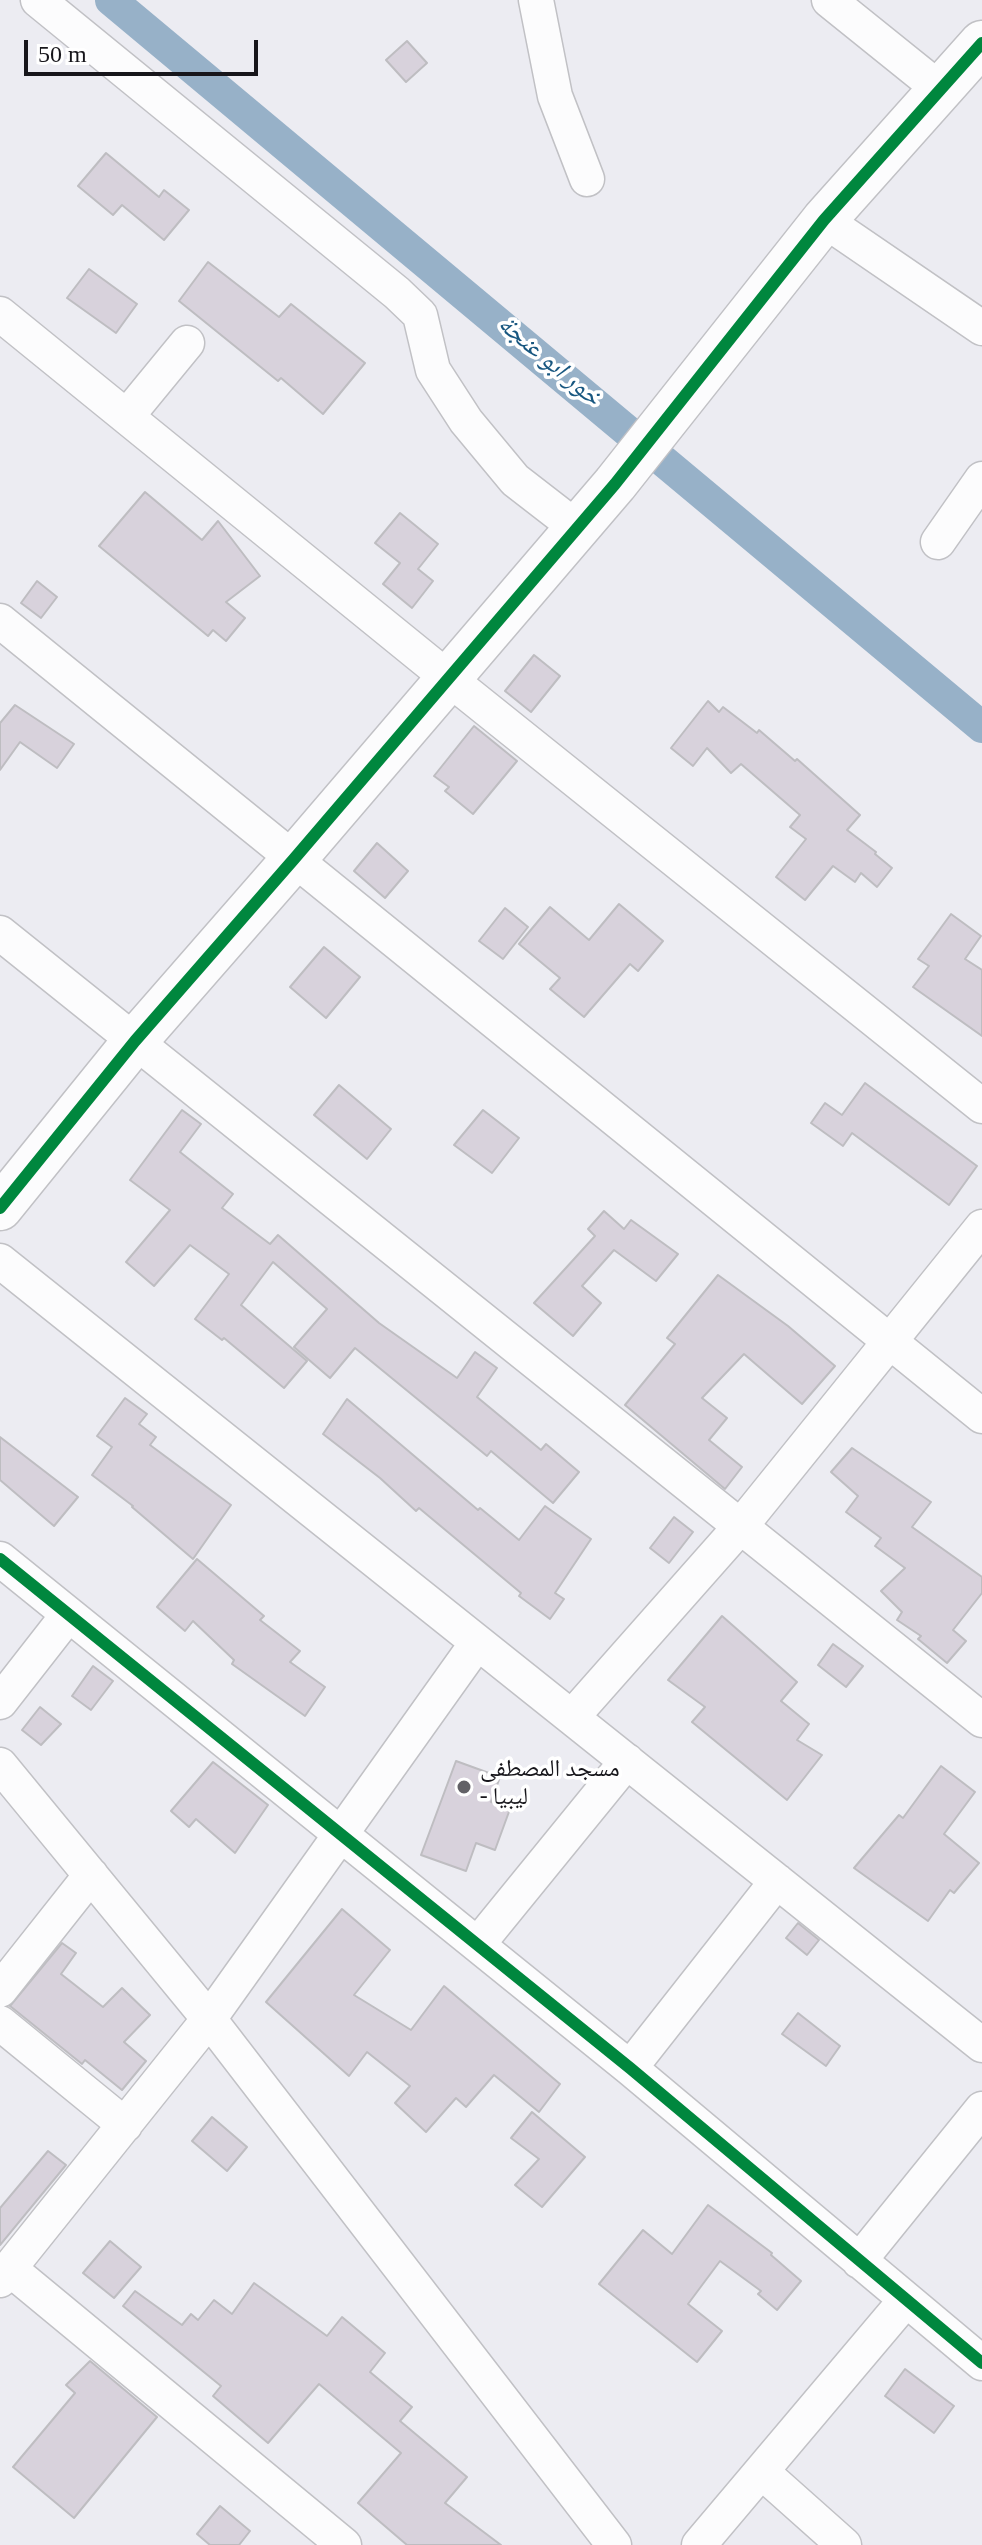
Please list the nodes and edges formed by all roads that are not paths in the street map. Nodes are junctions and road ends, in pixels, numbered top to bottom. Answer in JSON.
{"nodes":[{"id":1,"x":38,"y":0,"type":"edge"},
{"id":2,"x":536,"y":0,"type":"edge"},
{"id":3,"x":829,"y":0,"type":"edge"},
{"id":4,"x":982,"y":43,"type":"edge"},
{"id":5,"x":942,"y":91,"type":"junction"},
{"id":6,"x":587,"y":179,"type":"dead end"},
{"id":7,"x":824,"y":220,"type":"junction"},
{"id":8,"x":0,"y":314,"type":"edge"},
{"id":9,"x":982,"y":328,"type":"edge"},
{"id":10,"x":187,"y":343,"type":"dead end"},
{"id":11,"x":127,"y":416,"type":"junction"},
{"id":12,"x":982,"y":479,"type":"edge"},
{"id":13,"x":577,"y":528,"type":"junction"},
{"id":14,"x":938,"y":542,"type":"dead end"},
{"id":15,"x":0,"y":621,"type":"edge"},
{"id":16,"x":448,"y":678,"type":"junction"},
{"id":17,"x":294,"y":859,"type":"junction"},
{"id":18,"x":0,"y":933,"type":"edge"},
{"id":19,"x":135,"y":1041,"type":"junction"},
{"id":20,"x":982,"y":1106,"type":"edge"},
{"id":21,"x":0,"y":1208,"type":"edge"},
{"id":22,"x":982,"y":1227,"type":"edge"},
{"id":23,"x":0,"y":1261,"type":"edge"},
{"id":24,"x":890,"y":1342,"type":"junction"},
{"id":25,"x":982,"y":1416,"type":"edge"},
{"id":26,"x":740,"y":1527,"type":"junction"},
{"id":27,"x":0,"y":1559,"type":"edge"},
{"id":28,"x":68,"y":1615,"type":"junction"},
{"id":29,"x":477,"y":1643,"type":"junction"},
{"id":30,"x":0,"y":1702,"type":"edge"},
{"id":31,"x":572,"y":1717,"type":"junction"},
{"id":32,"x":982,"y":1720,"type":"edge"},
{"id":33,"x":627,"y":1761,"type":"junction"},
{"id":34,"x":0,"y":1765,"type":"edge"},
{"id":35,"x":342,"y":1833,"type":"junction"},
{"id":36,"x":91,"y":1875,"type":"junction"},
{"id":37,"x":777,"y":1881,"type":"junction"},
{"id":38,"x":478,"y":1944,"type":"junction"},
{"id":39,"x":0,"y":1990,"type":"edge"},
{"id":40,"x":209,"y":2019,"type":"junction"},
{"id":41,"x":0,"y":2023,"type":"edge"},
{"id":42,"x":982,"y":2045,"type":"edge"},
{"id":43,"x":630,"y":2068,"type":"junction"},
{"id":44,"x":982,"y":2109,"type":"edge"},
{"id":45,"x":125,"y":2125,"type":"junction"},
{"id":46,"x":859,"y":2261,"type":"junction"},
{"id":47,"x":5,"y":2274,"type":"edge"},
{"id":48,"x":905,"y":2301,"type":"junction"},
{"id":49,"x":982,"y":2363,"type":"edge"},
{"id":50,"x":762,"y":2472,"type":"junction"},
{"id":51,"x":344,"y":2545,"type":"edge"},
{"id":52,"x":614,"y":2545,"type":"edge"},
{"id":53,"x":699,"y":2545,"type":"edge"},
{"id":54,"x":844,"y":2545,"type":"edge"}],
"edges":[{"from":1,"to":13,"type":"street"},
{"from":2,"to":6,"type":"street"},
{"from":3,"to":5,"type":"street"},
{"from":4,"to":5,"type":"street"},
{"from":5,"to":7,"type":"street"},
{"from":7,"to":9,"type":"street"},
{"from":7,"to":13,"type":"street"},
{"from":8,"to":11,"type":"street"},
{"from":10,"to":11,"type":"street"},
{"from":11,"to":16,"type":"street"},
{"from":12,"to":14,"type":"street"},
{"from":13,"to":16,"type":"street"},
{"from":15,"to":17,"type":"street"},
{"from":16,"to":17,"type":"street"},
{"from":16,"to":20,"type":"street"},
{"from":17,"to":19,"type":"street"},
{"from":17,"to":24,"type":"street"},
{"from":18,"to":19,"type":"street"},
{"from":19,"to":21,"type":"street"},
{"from":19,"to":26,"type":"street"},
{"from":22,"to":24,"type":"street"},
{"from":23,"to":29,"type":"street"},
{"from":24,"to":25,"type":"street"},
{"from":24,"to":26,"type":"street"},
{"from":26,"to":31,"type":"street"},
{"from":26,"to":32,"type":"street"},
{"from":27,"to":28,"type":"street"},
{"from":28,"to":30,"type":"street"},
{"from":28,"to":35,"type":"street"},
{"from":29,"to":31,"type":"street"},
{"from":29,"to":35,"type":"street"},
{"from":31,"to":33,"type":"street"},
{"from":33,"to":37,"type":"street"},
{"from":33,"to":38,"type":"street"},
{"from":34,"to":36,"type":"street"},
{"from":35,"to":38,"type":"street"},
{"from":35,"to":40,"type":"street"},
{"from":36,"to":39,"type":"street"},
{"from":36,"to":40,"type":"street"},
{"from":37,"to":42,"type":"street"},
{"from":37,"to":43,"type":"street"},
{"from":38,"to":43,"type":"street"},
{"from":40,"to":45,"type":"street"},
{"from":40,"to":52,"type":"street"},
{"from":41,"to":45,"type":"street"},
{"from":43,"to":46,"type":"street"},
{"from":44,"to":46,"type":"street"},
{"from":45,"to":47,"type":"street"},
{"from":46,"to":48,"type":"street"},
{"from":47,"to":51,"type":"street"},
{"from":48,"to":49,"type":"street"},
{"from":48,"to":50,"type":"street"},
{"from":50,"to":53,"type":"street"},
{"from":50,"to":54,"type":"street"}]}
